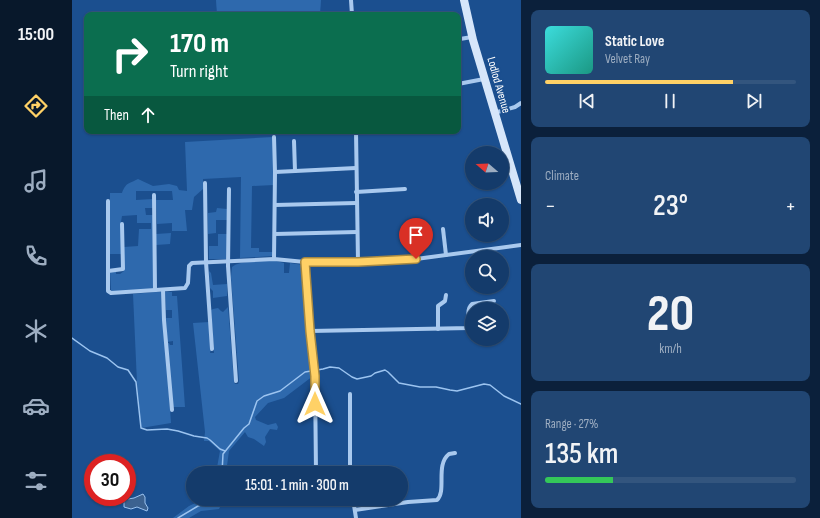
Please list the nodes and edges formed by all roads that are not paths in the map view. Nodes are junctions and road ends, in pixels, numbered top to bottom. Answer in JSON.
{"nodes":[{"id":1,"x":351,"y":0,"type":"edge"},
{"id":2,"x":464,"y":0,"type":"edge"},
{"id":3,"x":352,"y":12,"type":"edge"},
{"id":4,"x":472,"y":37,"type":"junction"},
{"id":5,"x":461,"y":39,"type":"edge"},
{"id":6,"x":484,"y":79,"type":"junction"},
{"id":7,"x":461,"y":83,"type":"edge"},
{"id":8,"x":521,"y":103,"type":"edge"},
{"id":9,"x":494,"y":113,"type":"junction"},
{"id":10,"x":356,"y":134,"type":"edge"},
{"id":11,"x":274,"y":137,"type":"dead end"},
{"id":12,"x":294,"y":141,"type":"dead end"},
{"id":13,"x":356,"y":168,"type":"junction"},
{"id":14,"x":295,"y":171,"type":"junction"},
{"id":15,"x":275,"y":172,"type":"junction"},
{"id":16,"x":205,"y":183,"type":"dead end"},
{"id":17,"x":229,"y":189,"type":"dead end"},
{"id":18,"x":405,"y":189,"type":"dead end"},
{"id":19,"x":356,"y":192,"type":"junction"},
{"id":20,"x":154,"y":195,"type":"dead end"},
{"id":21,"x":521,"y":200,"type":"edge"},
{"id":22,"x":108,"y":201,"type":"dead end"},
{"id":23,"x":356,"y":203,"type":"junction"},
{"id":24,"x":275,"y":205,"type":"junction"},
{"id":25,"x":122,"y":224,"type":"dead end"},
{"id":26,"x":443,"y":229,"type":"dead end"},
{"id":27,"x":357,"y":232,"type":"junction"},
{"id":28,"x":415,"y":233,"type":"dead end"},
{"id":29,"x":275,"y":234,"type":"junction"},
{"id":30,"x":521,"y":245,"type":"edge"},
{"id":31,"x":446,"y":255,"type":"junction"},
{"id":32,"x":274,"y":259,"type":"junction"},
{"id":33,"x":416,"y":259,"type":"junction"},
{"id":34,"x":228,"y":261,"type":"junction"},
{"id":35,"x":206,"y":262,"type":"junction"},
{"id":36,"x":305,"y":262,"type":"junction"},
{"id":37,"x":358,"y":262,"type":"junction"},
{"id":38,"x":108,"y":271,"type":"junction"},
{"id":39,"x":155,"y":290,"type":"junction"},
{"id":40,"x":163,"y":290,"type":"junction"},
{"id":41,"x":446,"y":296,"type":"dead end"},
{"id":42,"x":494,"y":301,"type":"dead end"},
{"id":43,"x":438,"y":329,"type":"junction"},
{"id":44,"x":310,"y":331,"type":"junction"},
{"id":45,"x":212,"y":349,"type":"dead end"},
{"id":46,"x":236,"y":381,"type":"dead end"},
{"id":47,"x":350,"y":394,"type":"dead end"},
{"id":48,"x":172,"y":410,"type":"dead end"},
{"id":49,"x":455,"y":453,"type":"dead end"},
{"id":50,"x":316,"y":466,"type":"edge"},
{"id":51,"x":350,"y":466,"type":"edge"},
{"id":52,"x":355,"y":506,"type":"edge"},
{"id":53,"x":355,"y":510,"type":"junction"},
{"id":54,"x":356,"y":518,"type":"edge"}],
"edges":[{"from":1,"to":3,"type":"street"},
{"from":2,"to":4,"type":"main road","name":"Lodlod Avenue"},
{"from":4,"to":5,"type":"street"},
{"from":4,"to":6,"type":"main road","name":"Lodlod Avenue"},
{"from":6,"to":7,"type":"street"},
{"from":6,"to":9,"type":"main road","name":"Lodlod Avenue"},
{"from":8,"to":9,"type":"street"},
{"from":9,"to":21,"type":"main road","name":"Lodlod Avenue"},
{"from":10,"to":13,"type":"street"},
{"from":11,"to":15,"type":"street"},
{"from":12,"to":14,"type":"street"},
{"from":13,"to":14,"type":"street"},
{"from":13,"to":19,"type":"street"},
{"from":14,"to":15,"type":"street"},
{"from":15,"to":24,"type":"street"},
{"from":16,"to":35,"type":"street"},
{"from":17,"to":34,"type":"street"},
{"from":18,"to":19,"type":"street"},
{"from":19,"to":23,"type":"street"},
{"from":20,"to":39,"type":"street"},
{"from":22,"to":38,"type":"street"},
{"from":23,"to":24,"type":"street"},
{"from":23,"to":27,"type":"street"},
{"from":24,"to":29,"type":"street"},
{"from":25,"to":38,"type":"street"},
{"from":26,"to":31,"type":"street"},
{"from":27,"to":29,"type":"street"},
{"from":27,"to":37,"type":"street"},
{"from":28,"to":33,"type":"street"},
{"from":29,"to":32,"type":"street"},
{"from":30,"to":31,"type":"street"},
{"from":31,"to":33,"type":"street"},
{"from":32,"to":34,"type":"street"},
{"from":32,"to":36,"type":"street"},
{"from":33,"to":37,"type":"street"},
{"from":34,"to":35,"type":"street"},
{"from":34,"to":46,"type":"street"},
{"from":35,"to":40,"type":"street"},
{"from":35,"to":45,"type":"street"},
{"from":36,"to":37,"type":"street"},
{"from":36,"to":44,"type":"street"},
{"from":38,"to":39,"type":"street"},
{"from":39,"to":40,"type":"street"},
{"from":40,"to":48,"type":"street"},
{"from":41,"to":43,"type":"street"},
{"from":42,"to":43,"type":"street"},
{"from":43,"to":44,"type":"street"},
{"from":44,"to":50,"type":"street"},
{"from":47,"to":51,"type":"street"},
{"from":49,"to":53,"type":"street"},
{"from":52,"to":53,"type":"street"},
{"from":53,"to":54,"type":"street"}]}
